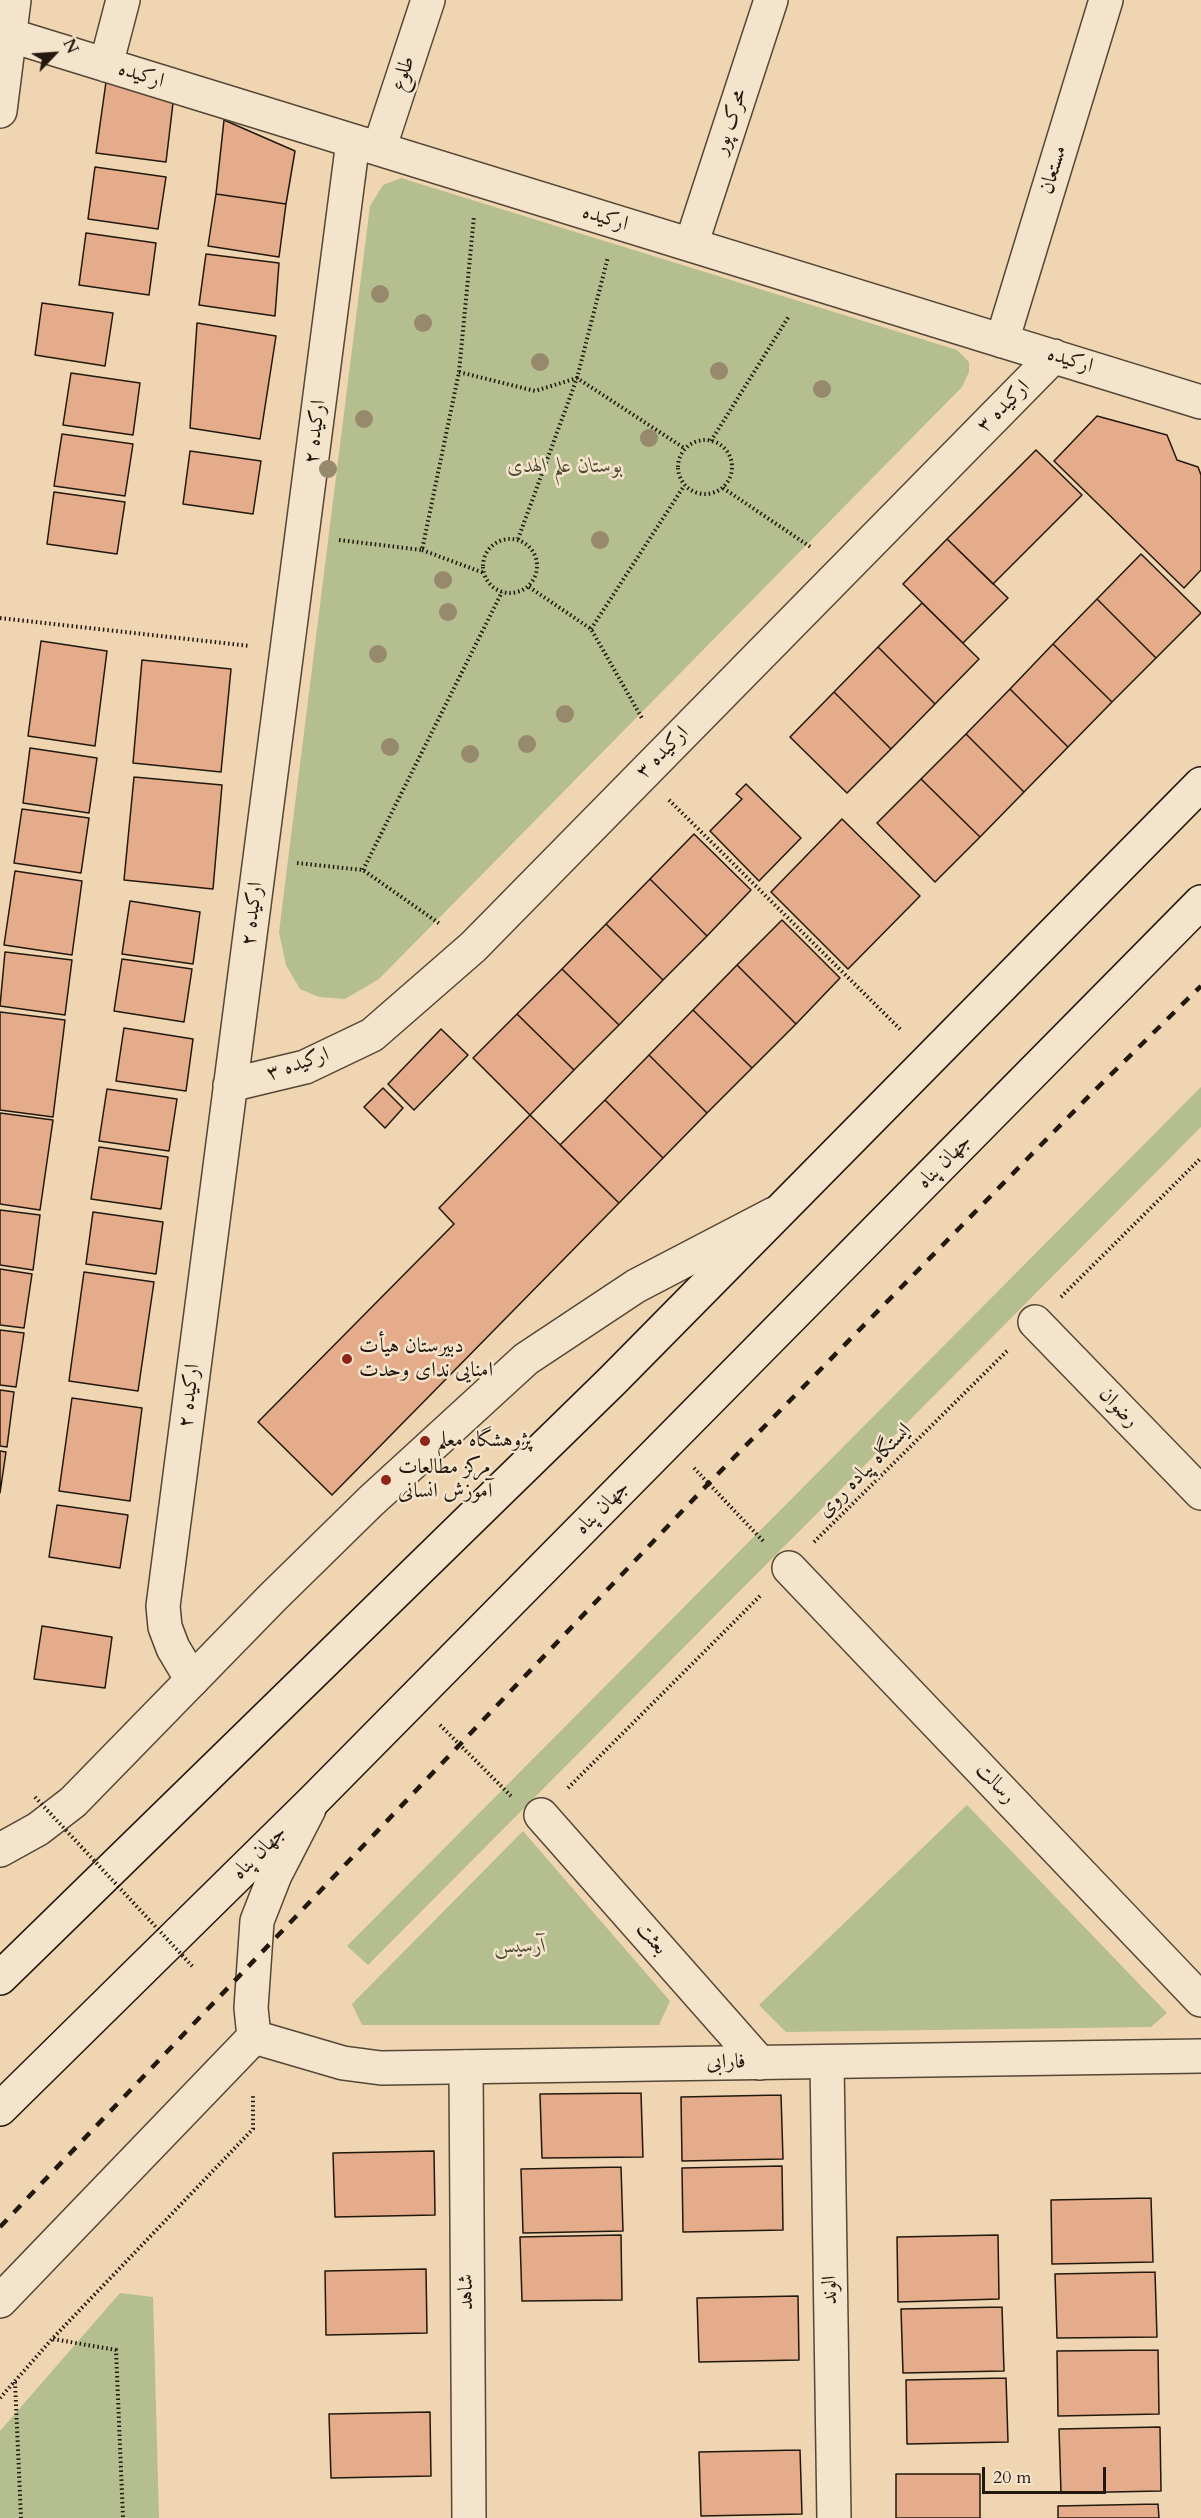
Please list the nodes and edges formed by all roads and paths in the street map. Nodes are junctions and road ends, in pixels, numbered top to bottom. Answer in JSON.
{"nodes":[{"id":1,"x":14,"y":0,"type":"edge"},
{"id":2,"x":123,"y":0,"type":"edge"},
{"id":3,"x":428,"y":0,"type":"edge"},
{"id":4,"x":771,"y":0,"type":"edge"},
{"id":5,"x":1106,"y":0,"type":"edge"},
{"id":6,"x":9,"y":36,"type":"junction"},
{"id":7,"x":106,"y":65,"type":"junction"},
{"id":8,"x":0,"y":111,"type":"edge"},
{"id":9,"x":366,"y":145,"type":"junction"},
{"id":10,"x":478,"y":180,"type":"junction"},
{"id":11,"x":617,"y":222,"type":"junction"},
{"id":12,"x":691,"y":245,"type":"junction"},
{"id":13,"x":811,"y":282,"type":"junction"},
{"id":14,"x":1002,"y":341,"type":"junction"},
{"id":15,"x":1054,"y":357,"type":"junction"},
{"id":16,"x":459,"y":372,"type":"junction"},
{"id":17,"x":577,"y":378,"type":"junction"},
{"id":18,"x":1201,"y":402,"type":"edge"},
{"id":19,"x":711,"y":441,"type":"junction"},
{"id":20,"x":684,"y":448,"type":"junction"},
{"id":21,"x":684,"y":486,"type":"junction"},
{"id":22,"x":723,"y":488,"type":"junction"},
{"id":23,"x":302,"y":536,"type":"junction"},
{"id":24,"x":518,"y":539,"type":"junction"},
{"id":25,"x":422,"y":550,"type":"junction"},
{"id":26,"x":844,"y":569,"type":"junction"},
{"id":27,"x":484,"y":573,"type":"junction"},
{"id":28,"x":529,"y":587,"type":"junction"},
{"id":29,"x":502,"y":592,"type":"junction"},
{"id":30,"x":0,"y":618,"type":"edge"},
{"id":31,"x":591,"y":629,"type":"junction"},
{"id":32,"x":287,"y":650,"type":"junction"},
{"id":33,"x":652,"y":764,"type":"junction"},
{"id":34,"x":1201,"y":784,"type":"edge"},
{"id":35,"x":260,"y":859,"type":"junction"},
{"id":36,"x":363,"y":870,"type":"junction"},
{"id":37,"x":1201,"y":902,"type":"edge"},
{"id":38,"x":473,"y":947,"type":"junction"},
{"id":39,"x":930,"y":1059,"type":"junction"},
{"id":40,"x":230,"y":1085,"type":"junction"},
{"id":41,"x":1201,"y":1158,"type":"edge"},
{"id":42,"x":781,"y":1210,"type":"junction"},
{"id":43,"x":1035,"y":1322,"type":"junction"},
{"id":44,"x":686,"y":1460,"type":"dead end"},
{"id":45,"x":1201,"y":1493,"type":"edge"},
{"id":46,"x":789,"y":1568,"type":"junction"},
{"id":47,"x":192,"y":1680,"type":"junction"},
{"id":48,"x":433,"y":1719,"type":"dead end"},
{"id":49,"x":567,"y":1789,"type":"dead end"},
{"id":50,"x":35,"y":1797,"type":"dead end"},
{"id":51,"x":314,"y":1800,"type":"junction"},
{"id":52,"x":541,"y":1815,"type":"joint"},
{"id":53,"x":0,"y":1850,"type":"edge"},
{"id":54,"x":194,"y":1968,"type":"dead end"},
{"id":55,"x":0,"y":1978,"type":"edge"},
{"id":56,"x":1201,"y":2000,"type":"edge"},
{"id":57,"x":254,"y":2037,"type":"junction"},
{"id":58,"x":1201,"y":2056,"type":"edge"},
{"id":59,"x":760,"y":2062,"type":"junction"},
{"id":60,"x":827,"y":2062,"type":"junction"},
{"id":61,"x":466,"y":2067,"type":"junction"},
{"id":62,"x":0,"y":2109,"type":"edge"},
{"id":63,"x":0,"y":2301,"type":"edge"},
{"id":64,"x":53,"y":2338,"type":"junction"},
{"id":65,"x":15,"y":2382,"type":"junction"},
{"id":66,"x":0,"y":2398,"type":"edge"},
{"id":67,"x":21,"y":2518,"type":"edge"},
{"id":68,"x":123,"y":2518,"type":"edge"},
{"id":69,"x":469,"y":2518,"type":"edge"},
{"id":70,"x":834,"y":2518,"type":"edge"}],
"edges":[{"from":1,"to":6,"type":"street"},
{"from":2,"to":7,"type":"street"},
{"from":3,"to":9,"type":"street","name":"طلوع"},
{"from":4,"to":12,"type":"street","name":"محرک پور"},
{"from":5,"to":14,"type":"street","name":"مستعان"},
{"from":6,"to":7,"type":"street","name":"ارکیده"},
{"from":6,"to":8,"type":"street"},
{"from":7,"to":9,"type":"street","name":"ارکیده"},
{"from":9,"to":10,"type":"street","name":"ارکیده"},
{"from":9,"to":23,"type":"street","name":"ارکیده ۲"},
{"from":10,"to":11,"type":"street","name":"ارکیده"},
{"from":10,"to":16,"type":"path"},
{"from":11,"to":12,"type":"street","name":"ارکیده"},
{"from":11,"to":17,"type":"path"},
{"from":12,"to":13,"type":"street","name":"ارکیده"},
{"from":13,"to":14,"type":"street","name":"ارکیده"},
{"from":13,"to":19,"type":"path"},
{"from":14,"to":15,"type":"street","name":"ارکیده"},
{"from":15,"to":18,"type":"street","name":"ارکیده"},
{"from":15,"to":26,"type":"street","name":"ارکیده ۳"},
{"from":16,"to":17,"type":"path"},
{"from":16,"to":25,"type":"path"},
{"from":17,"to":20,"type":"path"},
{"from":17,"to":24,"type":"path"},
{"from":19,"to":20,"type":"path"},
{"from":19,"to":22,"type":"path"},
{"from":20,"to":21,"type":"path"},
{"from":21,"to":22,"type":"path"},
{"from":21,"to":31,"type":"path"},
{"from":22,"to":26,"type":"path"},
{"from":23,"to":25,"type":"path"},
{"from":23,"to":32,"type":"street","name":"ارکیده ۲"},
{"from":24,"to":27,"type":"path"},
{"from":24,"to":28,"type":"path"},
{"from":25,"to":27,"type":"path"},
{"from":26,"to":33,"type":"street","name":"ارکیده ۳"},
{"from":27,"to":29,"type":"path"},
{"from":28,"to":29,"type":"path"},
{"from":28,"to":31,"type":"path"},
{"from":29,"to":36,"type":"path"},
{"from":30,"to":32,"type":"path"},
{"from":31,"to":33,"type":"path"},
{"from":32,"to":35,"type":"street","name":"ارکیده ۲"},
{"from":33,"to":38,"type":"street","name":"ارکیده ۳"},
{"from":33,"to":39,"type":"path"},
{"from":34,"to":39,"type":"street"},
{"from":35,"to":36,"type":"path"},
{"from":35,"to":40,"type":"street","name":"ارکیده ۲"},
{"from":36,"to":38,"type":"path"},
{"from":37,"to":51,"type":"street","name":"جهان پناه"},
{"from":38,"to":40,"type":"street","name":"ارکیده ۳"},
{"from":39,"to":42,"type":"street"},
{"from":40,"to":47,"type":"street","name":"ارکیده ۲"},
{"from":41,"to":43,"type":"path","name":"ایستگاه پیاده روی"},
{"from":42,"to":47,"type":"street"},
{"from":42,"to":55,"type":"street"},
{"from":43,"to":45,"type":"street","name":"رضوان"},
{"from":43,"to":46,"type":"path","name":"ایستگاه پیاده روی"},
{"from":44,"to":46,"type":"path"},
{"from":46,"to":49,"type":"path","name":"ایستگاه پیاده روی"},
{"from":46,"to":56,"type":"street","name":"رسالت"},
{"from":47,"to":53,"type":"street"},
{"from":48,"to":52,"type":"path"},
{"from":50,"to":54,"type":"path","bridge":true},
{"from":51,"to":57,"type":"street"},
{"from":51,"to":62,"type":"street","name":"جهان پناه"},
{"from":52,"to":59,"type":"street","name":"بعثت"},
{"from":57,"to":61,"type":"street","name":"فارابی"},
{"from":57,"to":63,"type":"street"},
{"from":57,"to":64,"type":"path"},
{"from":58,"to":60,"type":"street","name":"فارابی"},
{"from":59,"to":60,"type":"street","name":"فارابی"},
{"from":59,"to":61,"type":"street","name":"فارابی"},
{"from":60,"to":70,"type":"street","name":"الوند"},
{"from":61,"to":69,"type":"street","name":"شاهد"},
{"from":64,"to":65,"type":"path"},
{"from":64,"to":68,"type":"path"},
{"from":65,"to":66,"type":"path"},
{"from":65,"to":67,"type":"path"}]}
